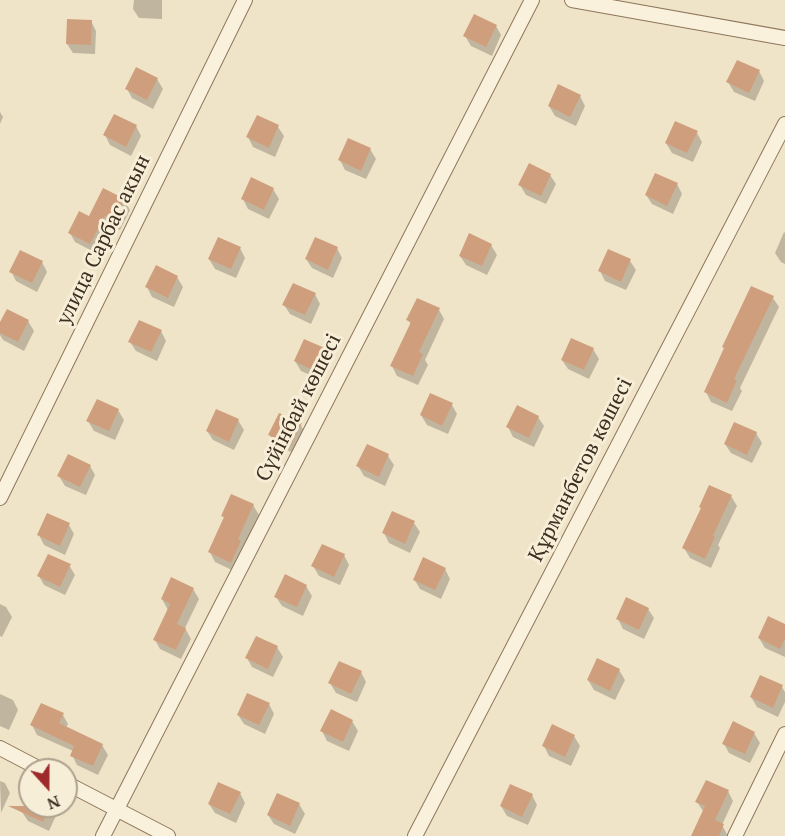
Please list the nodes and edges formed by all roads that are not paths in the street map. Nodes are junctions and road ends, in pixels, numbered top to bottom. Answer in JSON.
{"nodes":[{"id":1,"x":245,"y":0,"type":"edge"},
{"id":2,"x":532,"y":0,"type":"edge"},
{"id":3,"x":572,"y":0,"type":"edge"},
{"id":4,"x":785,"y":38,"type":"edge"},
{"id":5,"x":785,"y":124,"type":"edge"},
{"id":6,"x":0,"y":498,"type":"edge"},
{"id":7,"x":785,"y":734,"type":"edge"},
{"id":8,"x":0,"y":748,"type":"edge"},
{"id":9,"x":19,"y":758,"type":"edge"},
{"id":10,"x":78,"y":789,"type":"edge"},
{"id":11,"x":116,"y":809,"type":"junction"},
{"id":12,"x":103,"y":836,"type":"edge"},
{"id":13,"x":168,"y":836,"type":"edge"},
{"id":14,"x":415,"y":836,"type":"edge"},
{"id":15,"x":735,"y":836,"type":"edge"}],
"edges":[{"from":1,"to":6,"type":"street","name":"улица Сарбас акын"},
{"from":2,"to":11,"type":"street","name":"Сүйінбай көшесі"},
{"from":3,"to":4,"type":"street"},
{"from":5,"to":14,"type":"street","name":"Құрманбетов көшесі"},
{"from":7,"to":15,"type":"street"},
{"from":8,"to":9,"type":"street"},
{"from":10,"to":11,"type":"street"},
{"from":11,"to":12,"type":"street","name":"Сүйінбай көшесі"},
{"from":11,"to":13,"type":"street"}]}
